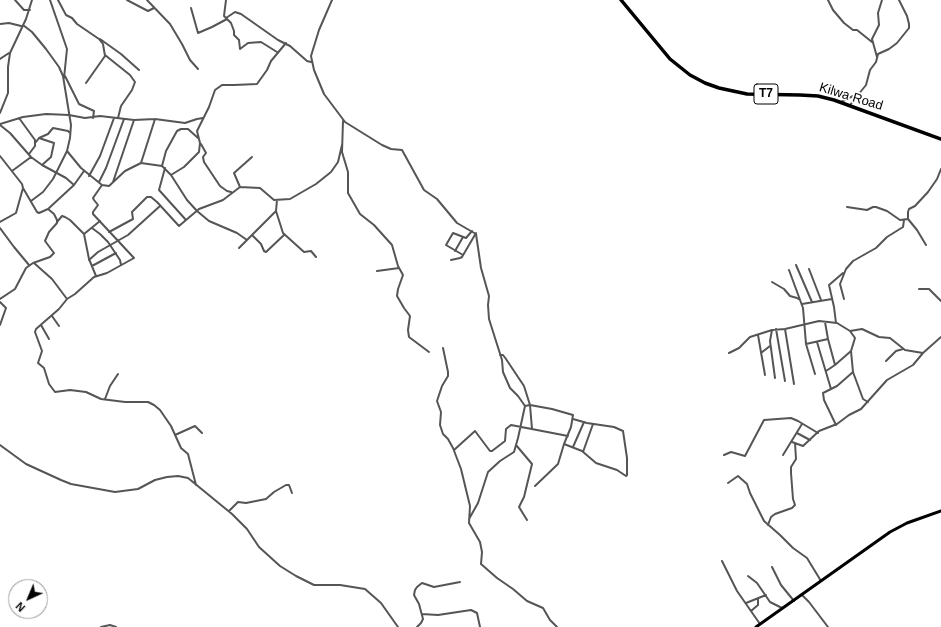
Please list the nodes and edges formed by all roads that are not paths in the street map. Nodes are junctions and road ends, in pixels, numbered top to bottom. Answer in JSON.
{"nodes":[{"id":1,"x":15,"y":0,"type":"edge"},
{"id":2,"x":32,"y":0,"type":"edge"},
{"id":3,"x":50,"y":0,"type":"edge"},
{"id":4,"x":58,"y":0,"type":"edge"},
{"id":5,"x":127,"y":0,"type":"edge"},
{"id":6,"x":147,"y":0,"type":"edge"},
{"id":7,"x":226,"y":0,"type":"edge"},
{"id":8,"x":332,"y":0,"type":"edge"},
{"id":9,"x":621,"y":0,"type":"edge"},
{"id":10,"x":828,"y":0,"type":"edge"},
{"id":11,"x":882,"y":0,"type":"edge"},
{"id":12,"x":899,"y":0,"type":"edge"},
{"id":13,"x":154,"y":8,"type":"junction"},
{"id":14,"x":191,"y":8,"type":"dead end"},
{"id":15,"x":30,"y":10,"type":"junction"},
{"id":16,"x":226,"y":18,"type":"junction"},
{"id":17,"x":0,"y":24,"type":"edge"},
{"id":18,"x":22,"y":26,"type":"junction"},
{"id":19,"x":99,"y":39,"type":"junction"},
{"id":20,"x":872,"y":42,"type":"junction"},
{"id":21,"x":286,"y":43,"type":"junction"},
{"id":22,"x":277,"y":52,"type":"junction"},
{"id":23,"x":10,"y":53,"type":"junction"},
{"id":24,"x":105,"y":55,"type":"junction"},
{"id":25,"x":877,"y":58,"type":"junction"},
{"id":26,"x":0,"y":59,"type":"edge"},
{"id":27,"x":311,"y":62,"type":"junction"},
{"id":28,"x":198,"y":69,"type":"dead end"},
{"id":29,"x":139,"y":70,"type":"dead end"},
{"id":30,"x":65,"y":76,"type":"junction"},
{"id":31,"x":64,"y":81,"type":"junction"},
{"id":32,"x":86,"y":83,"type":"dead end"},
{"id":33,"x":858,"y":94,"type":"junction"},
{"id":34,"x":842,"y":102,"type":"junction"},
{"id":35,"x":850,"y":105,"type":"junction"},
{"id":36,"x":0,"y":113,"type":"edge"},
{"id":37,"x":69,"y":115,"type":"junction"},
{"id":38,"x":19,"y":118,"type":"junction"},
{"id":39,"x":93,"y":118,"type":"junction"},
{"id":40,"x":114,"y":118,"type":"junction"},
{"id":41,"x":118,"y":118,"type":"junction"},
{"id":42,"x":204,"y":118,"type":"junction"},
{"id":43,"x":124,"y":119,"type":"junction"},
{"id":44,"x":155,"y":119,"type":"junction"},
{"id":45,"x":134,"y":120,"type":"junction"},
{"id":46,"x":343,"y":121,"type":"junction"},
{"id":47,"x":0,"y":124,"type":"edge"},
{"id":48,"x":70,"y":133,"type":"junction"},
{"id":49,"x":39,"y":138,"type":"junction"},
{"id":50,"x":941,"y":138,"type":"edge"},
{"id":51,"x":199,"y":139,"type":"junction"},
{"id":52,"x":36,"y":142,"type":"junction"},
{"id":53,"x":200,"y":143,"type":"junction"},
{"id":54,"x":342,"y":145,"type":"junction"},
{"id":55,"x":67,"y":151,"type":"junction"},
{"id":56,"x":29,"y":154,"type":"junction"},
{"id":57,"x":0,"y":156,"type":"edge"},
{"id":58,"x":31,"y":157,"type":"junction"},
{"id":59,"x":252,"y":157,"type":"dead end"},
{"id":60,"x":141,"y":163,"type":"junction"},
{"id":61,"x":42,"y":165,"type":"junction"},
{"id":62,"x":163,"y":167,"type":"junction"},
{"id":63,"x":941,"y":169,"type":"edge"},
{"id":64,"x":12,"y":171,"type":"junction"},
{"id":65,"x":84,"y":171,"type":"junction"},
{"id":66,"x":56,"y":174,"type":"junction"},
{"id":67,"x":89,"y":176,"type":"junction"},
{"id":68,"x":171,"y":176,"type":"junction"},
{"id":69,"x":99,"y":182,"type":"junction"},
{"id":70,"x":112,"y":183,"type":"junction"},
{"id":71,"x":74,"y":185,"type":"junction"},
{"id":72,"x":102,"y":185,"type":"junction"},
{"id":73,"x":240,"y":187,"type":"junction"},
{"id":74,"x":24,"y":188,"type":"junction"},
{"id":75,"x":232,"y":192,"type":"junction"},
{"id":76,"x":277,"y":200,"type":"junction"},
{"id":77,"x":31,"y":202,"type":"junction"},
{"id":78,"x":160,"y":206,"type":"junction"},
{"id":79,"x":847,"y":207,"type":"dead end"},
{"id":80,"x":48,"y":209,"type":"junction"},
{"id":81,"x":196,"y":211,"type":"junction"},
{"id":82,"x":276,"y":211,"type":"junction"},
{"id":83,"x":908,"y":219,"type":"junction"},
{"id":84,"x":186,"y":220,"type":"junction"},
{"id":85,"x":904,"y":220,"type":"junction"},
{"id":86,"x":100,"y":221,"type":"junction"},
{"id":87,"x":0,"y":222,"type":"edge"},
{"id":88,"x":57,"y":222,"type":"junction"},
{"id":89,"x":0,"y":228,"type":"edge"},
{"id":90,"x":92,"y":228,"type":"junction"},
{"id":91,"x":472,"y":230,"type":"junction"},
{"id":92,"x":109,"y":232,"type":"junction"},
{"id":93,"x":476,"y":233,"type":"junction"},
{"id":94,"x":84,"y":234,"type":"junction"},
{"id":95,"x":252,"y":235,"type":"junction"},
{"id":96,"x":284,"y":235,"type":"junction"},
{"id":97,"x":463,"y":237,"type":"junction"},
{"id":98,"x":247,"y":240,"type":"junction"},
{"id":99,"x":118,"y":241,"type":"junction"},
{"id":100,"x":110,"y":245,"type":"junction"},
{"id":101,"x":926,"y":245,"type":"dead end"},
{"id":102,"x":239,"y":248,"type":"dead end"},
{"id":103,"x":455,"y":251,"type":"junction"},
{"id":104,"x":116,"y":253,"type":"junction"},
{"id":105,"x":463,"y":255,"type":"junction"},
{"id":106,"x":316,"y":257,"type":"dead end"},
{"id":107,"x":89,"y":260,"type":"junction"},
{"id":108,"x":451,"y":260,"type":"dead end"},
{"id":109,"x":34,"y":263,"type":"junction"},
{"id":110,"x":29,"y":265,"type":"junction"},
{"id":111,"x":121,"y":265,"type":"junction"},
{"id":112,"x":796,"y":265,"type":"dead end"},
{"id":113,"x":92,"y":267,"type":"junction"},
{"id":114,"x":399,"y":268,"type":"junction"},
{"id":115,"x":808,"y":269,"type":"dead end"},
{"id":116,"x":377,"y":270,"type":"dead end"},
{"id":117,"x":789,"y":270,"type":"dead end"},
{"id":118,"x":844,"y":272,"type":"junction"},
{"id":119,"x":96,"y":276,"type":"junction"},
{"id":120,"x":772,"y":282,"type":"dead end"},
{"id":121,"x":919,"y":289,"type":"dead end"},
{"id":122,"x":0,"y":299,"type":"edge"},
{"id":123,"x":67,"y":299,"type":"junction"},
{"id":124,"x":832,"y":299,"type":"junction"},
{"id":125,"x":844,"y":299,"type":"dead end"},
{"id":126,"x":801,"y":300,"type":"junction"},
{"id":127,"x":821,"y":300,"type":"junction"},
{"id":128,"x":941,"y":301,"type":"edge"},
{"id":129,"x":0,"y":302,"type":"edge"},
{"id":130,"x":812,"y":302,"type":"junction"},
{"id":131,"x":802,"y":304,"type":"junction"},
{"id":132,"x":52,"y":316,"type":"junction"},
{"id":133,"x":825,"y":322,"type":"junction"},
{"id":134,"x":836,"y":323,"type":"junction"},
{"id":135,"x":804,"y":324,"type":"junction"},
{"id":136,"x":0,"y":325,"type":"edge"},
{"id":137,"x":41,"y":325,"type":"junction"},
{"id":138,"x":59,"y":326,"type":"dead end"},
{"id":139,"x":785,"y":328,"type":"junction"},
{"id":140,"x":776,"y":329,"type":"junction"},
{"id":141,"x":772,"y":330,"type":"junction"},
{"id":142,"x":850,"y":331,"type":"junction"},
{"id":143,"x":758,"y":335,"type":"junction"},
{"id":144,"x":941,"y":337,"type":"edge"},
{"id":145,"x":49,"y":339,"type":"dead end"},
{"id":146,"x":828,"y":339,"type":"junction"},
{"id":147,"x":817,"y":342,"type":"junction"},
{"id":148,"x":806,"y":344,"type":"junction"},
{"id":149,"x":770,"y":346,"type":"junction"},
{"id":150,"x":443,"y":348,"type":"dead end"},
{"id":151,"x":903,"y":349,"type":"junction"},
{"id":152,"x":851,"y":351,"type":"junction"},
{"id":153,"x":429,"y":352,"type":"dead end"},
{"id":154,"x":761,"y":353,"type":"junction"},
{"id":155,"x":923,"y":353,"type":"junction"},
{"id":156,"x":730,"y":354,"type":"dead end"},
{"id":157,"x":500,"y":355,"type":"junction"},
{"id":158,"x":886,"y":361,"type":"dead end"},
{"id":159,"x":835,"y":365,"type":"junction"},
{"id":160,"x":826,"y":371,"type":"junction"},
{"id":161,"x":853,"y":372,"type":"junction"},
{"id":162,"x":118,"y":374,"type":"dead end"},
{"id":163,"x":815,"y":374,"type":"dead end"},
{"id":164,"x":765,"y":375,"type":"dead end"},
{"id":165,"x":774,"y":378,"type":"dead end"},
{"id":166,"x":785,"y":381,"type":"dead end"},
{"id":167,"x":794,"y":384,"type":"dead end"},
{"id":168,"x":831,"y":389,"type":"junction"},
{"id":169,"x":105,"y":399,"type":"junction"},
{"id":170,"x":868,"y":402,"type":"junction"},
{"id":171,"x":530,"y":405,"type":"junction"},
{"id":172,"x":525,"y":406,"type":"junction"},
{"id":173,"x":573,"y":419,"type":"junction"},
{"id":174,"x":584,"y":422,"type":"junction"},
{"id":175,"x":593,"y":424,"type":"junction"},
{"id":176,"x":802,"y":424,"type":"junction"},
{"id":177,"x":836,"y":425,"type":"junction"},
{"id":178,"x":521,"y":428,"type":"junction"},
{"id":179,"x":532,"y":429,"type":"junction"},
{"id":180,"x":818,"y":432,"type":"junction"},
{"id":181,"x":202,"y":433,"type":"dead end"},
{"id":182,"x":797,"y":433,"type":"junction"},
{"id":183,"x":175,"y":435,"type":"junction"},
{"id":184,"x":568,"y":436,"type":"junction"},
{"id":185,"x":810,"y":440,"type":"junction"},
{"id":186,"x":792,"y":442,"type":"junction"},
{"id":187,"x":564,"y":444,"type":"junction"},
{"id":188,"x":795,"y":444,"type":"junction"},
{"id":189,"x":0,"y":445,"type":"edge"},
{"id":190,"x":516,"y":446,"type":"junction"},
{"id":191,"x":573,"y":447,"type":"junction"},
{"id":192,"x":454,"y":451,"type":"junction"},
{"id":193,"x":583,"y":452,"type":"junction"},
{"id":194,"x":724,"y":455,"type":"dead end"},
{"id":195,"x":783,"y":455,"type":"dead end"},
{"id":196,"x":728,"y":483,"type":"dead end"},
{"id":197,"x":196,"y":485,"type":"junction"},
{"id":198,"x":535,"y":486,"type":"dead end"},
{"id":199,"x":292,"y":493,"type":"dead end"},
{"id":200,"x":229,"y":511,"type":"junction"},
{"id":201,"x":941,"y":511,"type":"edge"},
{"id":202,"x":469,"y":519,"type":"junction"},
{"id":203,"x":527,"y":520,"type":"dead end"},
{"id":204,"x":768,"y":525,"type":"junction"},
{"id":205,"x":722,"y":562,"type":"dead end"},
{"id":206,"x":772,"y":567,"type":"dead end"},
{"id":207,"x":748,"y":576,"type":"dead end"},
{"id":208,"x":821,"y":581,"type":"junction"},
{"id":209,"x":460,"y":582,"type":"dead end"},
{"id":210,"x":766,"y":595,"type":"junction"},
{"id":211,"x":802,"y":595,"type":"junction"},
{"id":212,"x":758,"y":599,"type":"junction"},
{"id":213,"x":794,"y":601,"type":"junction"},
{"id":214,"x":746,"y":603,"type":"junction"},
{"id":215,"x":783,"y":608,"type":"junction"},
{"id":216,"x":751,"y":611,"type":"junction"},
{"id":217,"x":422,"y":614,"type":"junction"},
{"id":218,"x":759,"y":626,"type":"edge"},
{"id":219,"x":101,"y":627,"type":"edge"},
{"id":220,"x":116,"y":627,"type":"edge"},
{"id":221,"x":398,"y":627,"type":"edge"},
{"id":222,"x":417,"y":627,"type":"edge"},
{"id":223,"x":480,"y":627,"type":"edge"},
{"id":224,"x":556,"y":627,"type":"edge"},
{"id":225,"x":828,"y":627,"type":"edge"}],
"edges":[{"from":1,"to":15,"type":"street"},
{"from":2,"to":15,"type":"street"},
{"from":3,"to":30,"type":"street"},
{"from":4,"to":19,"type":"street"},
{"from":5,"to":13,"type":"street"},
{"from":6,"to":13,"type":"street"},
{"from":7,"to":16,"type":"street"},
{"from":8,"to":27,"type":"street"},
{"from":9,"to":34,"type":"highway","name":"Kilwa Road","number":"T7"},
{"from":10,"to":20,"type":"street"},
{"from":11,"to":20,"type":"street"},
{"from":12,"to":25,"type":"street"},
{"from":13,"to":28,"type":"street"},
{"from":14,"to":16,"type":"street"},
{"from":15,"to":18,"type":"street"},
{"from":16,"to":21,"type":"street"},
{"from":16,"to":22,"type":"street"},
{"from":17,"to":18,"type":"street"},
{"from":18,"to":23,"type":"street"},
{"from":18,"to":31,"type":"street"},
{"from":19,"to":24,"type":"street"},
{"from":19,"to":29,"type":"street"},
{"from":20,"to":25,"type":"street"},
{"from":21,"to":22,"type":"street"},
{"from":21,"to":27,"type":"street"},
{"from":22,"to":42,"type":"street"},
{"from":23,"to":26,"type":"street"},
{"from":23,"to":36,"type":"street"},
{"from":24,"to":32,"type":"street"},
{"from":24,"to":41,"type":"street"},
{"from":25,"to":33,"type":"street"},
{"from":27,"to":46,"type":"street"},
{"from":30,"to":31,"type":"street"},
{"from":30,"to":39,"type":"street"},
{"from":31,"to":37,"type":"street"},
{"from":33,"to":34,"type":"street"},
{"from":33,"to":35,"type":"street"},
{"from":34,"to":35,"type":"highway","name":"Kilwa Road","number":"T7"},
{"from":35,"to":50,"type":"highway","name":"Kilwa Road","number":"T7"},
{"from":37,"to":38,"type":"street"},
{"from":37,"to":39,"type":"street"},
{"from":37,"to":48,"type":"street"},
{"from":38,"to":47,"type":"street"},
{"from":38,"to":52,"type":"street"},
{"from":39,"to":40,"type":"street"},
{"from":40,"to":41,"type":"street"},
{"from":40,"to":67,"type":"street"},
{"from":41,"to":43,"type":"street"},
{"from":42,"to":44,"type":"street"},
{"from":42,"to":51,"type":"street"},
{"from":43,"to":45,"type":"street"},
{"from":43,"to":69,"type":"street"},
{"from":44,"to":45,"type":"street"},
{"from":44,"to":60,"type":"street"},
{"from":45,"to":70,"type":"street"},
{"from":46,"to":54,"type":"street"},
{"from":46,"to":91,"type":"street"},
{"from":47,"to":56,"type":"street"},
{"from":48,"to":49,"type":"street"},
{"from":48,"to":55,"type":"street"},
{"from":49,"to":52,"type":"street"},
{"from":49,"to":61,"type":"street"},
{"from":51,"to":53,"type":"street"},
{"from":51,"to":62,"type":"street"},
{"from":52,"to":56,"type":"street"},
{"from":53,"to":68,"type":"street"},
{"from":53,"to":75,"type":"street"},
{"from":54,"to":76,"type":"street"},
{"from":54,"to":114,"type":"street"},
{"from":55,"to":65,"type":"street"},
{"from":55,"to":66,"type":"street"},
{"from":56,"to":58,"type":"street"},
{"from":57,"to":64,"type":"street"},
{"from":58,"to":61,"type":"street"},
{"from":58,"to":64,"type":"street"},
{"from":59,"to":73,"type":"street"},
{"from":60,"to":62,"type":"street"},
{"from":60,"to":70,"type":"street"},
{"from":61,"to":66,"type":"street"},
{"from":62,"to":68,"type":"street"},
{"from":62,"to":84,"type":"street"},
{"from":63,"to":83,"type":"street"},
{"from":64,"to":74,"type":"street"},
{"from":65,"to":67,"type":"street"},
{"from":65,"to":71,"type":"street"},
{"from":66,"to":71,"type":"street"},
{"from":66,"to":77,"type":"street"},
{"from":67,"to":69,"type":"street"},
{"from":68,"to":81,"type":"street"},
{"from":69,"to":72,"type":"street"},
{"from":70,"to":72,"type":"street"},
{"from":71,"to":80,"type":"street"},
{"from":72,"to":86,"type":"street"},
{"from":73,"to":75,"type":"street"},
{"from":73,"to":76,"type":"street"},
{"from":74,"to":77,"type":"street"},
{"from":74,"to":87,"type":"street"},
{"from":75,"to":81,"type":"street"},
{"from":76,"to":82,"type":"street"},
{"from":77,"to":80,"type":"street"},
{"from":78,"to":84,"type":"street"},
{"from":78,"to":92,"type":"street"},
{"from":78,"to":99,"type":"street"},
{"from":79,"to":85,"type":"street"},
{"from":80,"to":88,"type":"street"},
{"from":81,"to":84,"type":"street"},
{"from":81,"to":98,"type":"street"},
{"from":82,"to":95,"type":"street"},
{"from":82,"to":96,"type":"street"},
{"from":83,"to":85,"type":"street"},
{"from":83,"to":101,"type":"street"},
{"from":85,"to":118,"type":"street"},
{"from":86,"to":90,"type":"street"},
{"from":86,"to":92,"type":"street"},
{"from":88,"to":94,"type":"street"},
{"from":88,"to":109,"type":"street"},
{"from":89,"to":110,"type":"street"},
{"from":90,"to":94,"type":"street"},
{"from":90,"to":100,"type":"street"},
{"from":91,"to":93,"type":"street"},
{"from":91,"to":97,"type":"street"},
{"from":92,"to":99,"type":"street"},
{"from":93,"to":105,"type":"street"},
{"from":93,"to":157,"type":"street"},
{"from":94,"to":107,"type":"street"},
{"from":95,"to":96,"type":"street"},
{"from":95,"to":98,"type":"street"},
{"from":96,"to":106,"type":"street"},
{"from":97,"to":103,"type":"street"},
{"from":97,"to":103,"type":"street"},
{"from":98,"to":102,"type":"street"},
{"from":99,"to":100,"type":"street"},
{"from":99,"to":111,"type":"street"},
{"from":100,"to":104,"type":"street"},
{"from":100,"to":107,"type":"street"},
{"from":103,"to":105,"type":"street"},
{"from":104,"to":111,"type":"street"},
{"from":104,"to":113,"type":"street"},
{"from":105,"to":108,"type":"street"},
{"from":107,"to":113,"type":"street"},
{"from":109,"to":110,"type":"street"},
{"from":109,"to":123,"type":"street"},
{"from":110,"to":122,"type":"street"},
{"from":111,"to":119,"type":"street"},
{"from":112,"to":130,"type":"street"},
{"from":113,"to":119,"type":"street"},
{"from":114,"to":116,"type":"street"},
{"from":114,"to":153,"type":"street"},
{"from":115,"to":127,"type":"street"},
{"from":117,"to":126,"type":"street"},
{"from":118,"to":124,"type":"street"},
{"from":118,"to":125,"type":"street"},
{"from":119,"to":123,"type":"street"},
{"from":120,"to":126,"type":"street"},
{"from":121,"to":128,"type":"street"},
{"from":123,"to":132,"type":"street"},
{"from":124,"to":127,"type":"street"},
{"from":124,"to":134,"type":"street"},
{"from":126,"to":131,"type":"street"},
{"from":127,"to":130,"type":"street"},
{"from":129,"to":136,"type":"street"},
{"from":130,"to":131,"type":"street"},
{"from":131,"to":135,"type":"street"},
{"from":132,"to":137,"type":"street"},
{"from":132,"to":138,"type":"street"},
{"from":133,"to":134,"type":"street"},
{"from":133,"to":135,"type":"street"},
{"from":133,"to":146,"type":"street"},
{"from":134,"to":142,"type":"street"},
{"from":135,"to":139,"type":"street"},
{"from":135,"to":148,"type":"street"},
{"from":137,"to":145,"type":"street"},
{"from":137,"to":169,"type":"street"},
{"from":139,"to":140,"type":"street"},
{"from":139,"to":167,"type":"street"},
{"from":140,"to":141,"type":"street"},
{"from":140,"to":166,"type":"street"},
{"from":141,"to":143,"type":"street"},
{"from":141,"to":149,"type":"street"},
{"from":142,"to":151,"type":"street"},
{"from":142,"to":152,"type":"street"},
{"from":143,"to":154,"type":"street"},
{"from":143,"to":156,"type":"street"},
{"from":144,"to":155,"type":"street"},
{"from":146,"to":147,"type":"street"},
{"from":146,"to":159,"type":"street"},
{"from":147,"to":148,"type":"street"},
{"from":147,"to":160,"type":"street"},
{"from":148,"to":163,"type":"street"},
{"from":149,"to":154,"type":"street"},
{"from":149,"to":165,"type":"street"},
{"from":150,"to":192,"type":"street"},
{"from":151,"to":155,"type":"street"},
{"from":151,"to":158,"type":"street"},
{"from":152,"to":159,"type":"street"},
{"from":152,"to":161,"type":"street"},
{"from":154,"to":164,"type":"street"},
{"from":155,"to":170,"type":"street"},
{"from":157,"to":171,"type":"street"},
{"from":157,"to":172,"type":"street"},
{"from":159,"to":160,"type":"street"},
{"from":160,"to":168,"type":"street"},
{"from":161,"to":168,"type":"street"},
{"from":161,"to":170,"type":"street"},
{"from":162,"to":169,"type":"street"},
{"from":168,"to":177,"type":"street"},
{"from":169,"to":183,"type":"street"},
{"from":170,"to":177,"type":"street"},
{"from":171,"to":172,"type":"street"},
{"from":171,"to":173,"type":"street"},
{"from":171,"to":179,"type":"street"},
{"from":172,"to":178,"type":"street"},
{"from":173,"to":174,"type":"street"},
{"from":173,"to":184,"type":"street"},
{"from":174,"to":175,"type":"street"},
{"from":174,"to":191,"type":"street"},
{"from":175,"to":193,"type":"street"},
{"from":175,"to":193,"type":"street"},
{"from":176,"to":180,"type":"street"},
{"from":176,"to":182,"type":"street"},
{"from":176,"to":194,"type":"street"},
{"from":177,"to":180,"type":"street"},
{"from":178,"to":179,"type":"street"},
{"from":178,"to":190,"type":"street"},
{"from":178,"to":192,"type":"street"},
{"from":179,"to":184,"type":"street"},
{"from":180,"to":185,"type":"street"},
{"from":181,"to":183,"type":"street"},
{"from":182,"to":185,"type":"street"},
{"from":182,"to":186,"type":"street"},
{"from":183,"to":197,"type":"street"},
{"from":184,"to":187,"type":"street"},
{"from":185,"to":188,"type":"street"},
{"from":186,"to":188,"type":"street"},
{"from":186,"to":195,"type":"street"},
{"from":187,"to":191,"type":"street"},
{"from":187,"to":198,"type":"street"},
{"from":188,"to":204,"type":"street"},
{"from":189,"to":197,"type":"street"},
{"from":190,"to":202,"type":"street"},
{"from":190,"to":203,"type":"street"},
{"from":191,"to":193,"type":"street"},
{"from":192,"to":202,"type":"street"},
{"from":196,"to":204,"type":"street"},
{"from":197,"to":200,"type":"street"},
{"from":199,"to":200,"type":"street"},
{"from":200,"to":221,"type":"street"},
{"from":201,"to":208,"type":"main road"},
{"from":202,"to":224,"type":"street"},
{"from":204,"to":208,"type":"street"},
{"from":205,"to":214,"type":"street"},
{"from":206,"to":213,"type":"street"},
{"from":207,"to":210,"type":"street"},
{"from":208,"to":211,"type":"main road"},
{"from":209,"to":217,"type":"street"},
{"from":210,"to":212,"type":"street"},
{"from":210,"to":215,"type":"street"},
{"from":211,"to":213,"type":"main road"},
{"from":211,"to":225,"type":"street"},
{"from":212,"to":214,"type":"street"},
{"from":212,"to":216,"type":"street"},
{"from":213,"to":215,"type":"main road"},
{"from":214,"to":216,"type":"street"},
{"from":215,"to":218,"type":"main road"},
{"from":216,"to":218,"type":"street"},
{"from":217,"to":222,"type":"street"},
{"from":217,"to":223,"type":"street"},
{"from":219,"to":220,"type":"street"}]}
